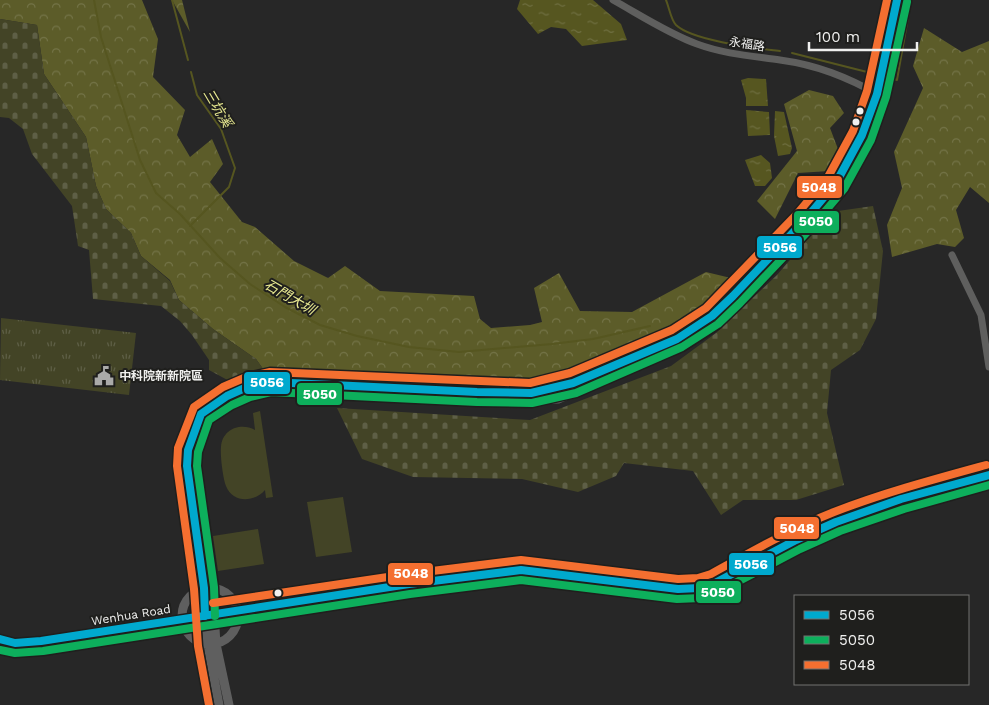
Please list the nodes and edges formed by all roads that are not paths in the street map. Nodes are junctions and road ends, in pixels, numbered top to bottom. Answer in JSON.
{"nodes":[{"id":1,"x":613,"y":0,"type":"edge"},
{"id":2,"x":897,"y":0,"type":"edge"},
{"id":3,"x":904,"y":0,"type":"edge"},
{"id":4,"x":879,"y":95,"type":"junction"},
{"id":5,"x":952,"y":255,"type":"dead end"},
{"id":6,"x":989,"y":367,"type":"edge"},
{"id":7,"x":989,"y":475,"type":"edge"},
{"id":8,"x":208,"y":588,"type":"junction"},
{"id":9,"x":239,"y":610,"type":"junction"},
{"id":10,"x":209,"y":614,"type":"junction"},
{"id":11,"x":182,"y":620,"type":"junction"},
{"id":12,"x":0,"y":639,"type":"edge"},
{"id":13,"x":212,"y":645,"type":"junction"},
{"id":14,"x":219,"y":705,"type":"edge"},
{"id":15,"x":229,"y":705,"type":"edge"}],
"edges":[{"from":1,"to":4,"type":"street","name":"永福路"},
{"from":2,"to":4,"type":"main road"},
{"from":3,"to":4,"type":"main road"},
{"from":4,"to":8,"type":"main road"},
{"from":5,"to":6,"type":"street"},
{"from":7,"to":9,"type":"street","name":"Wenhua Road"},
{"from":8,"to":9,"type":"main road"},
{"from":8,"to":10,"type":"main road"},
{"from":8,"to":11,"type":"main road"},
{"from":9,"to":10,"type":"street","name":"Wenhua Road"},
{"from":9,"to":13,"type":"main road"},
{"from":10,"to":11,"type":"main road","name":"Wenhua Road"},
{"from":10,"to":13,"type":"main road"},
{"from":11,"to":12,"type":"main road","name":"Wenhua Road"},
{"from":11,"to":13,"type":"main road"},
{"from":13,"to":14,"type":"main road"},
{"from":13,"to":15,"type":"main road"}]}
